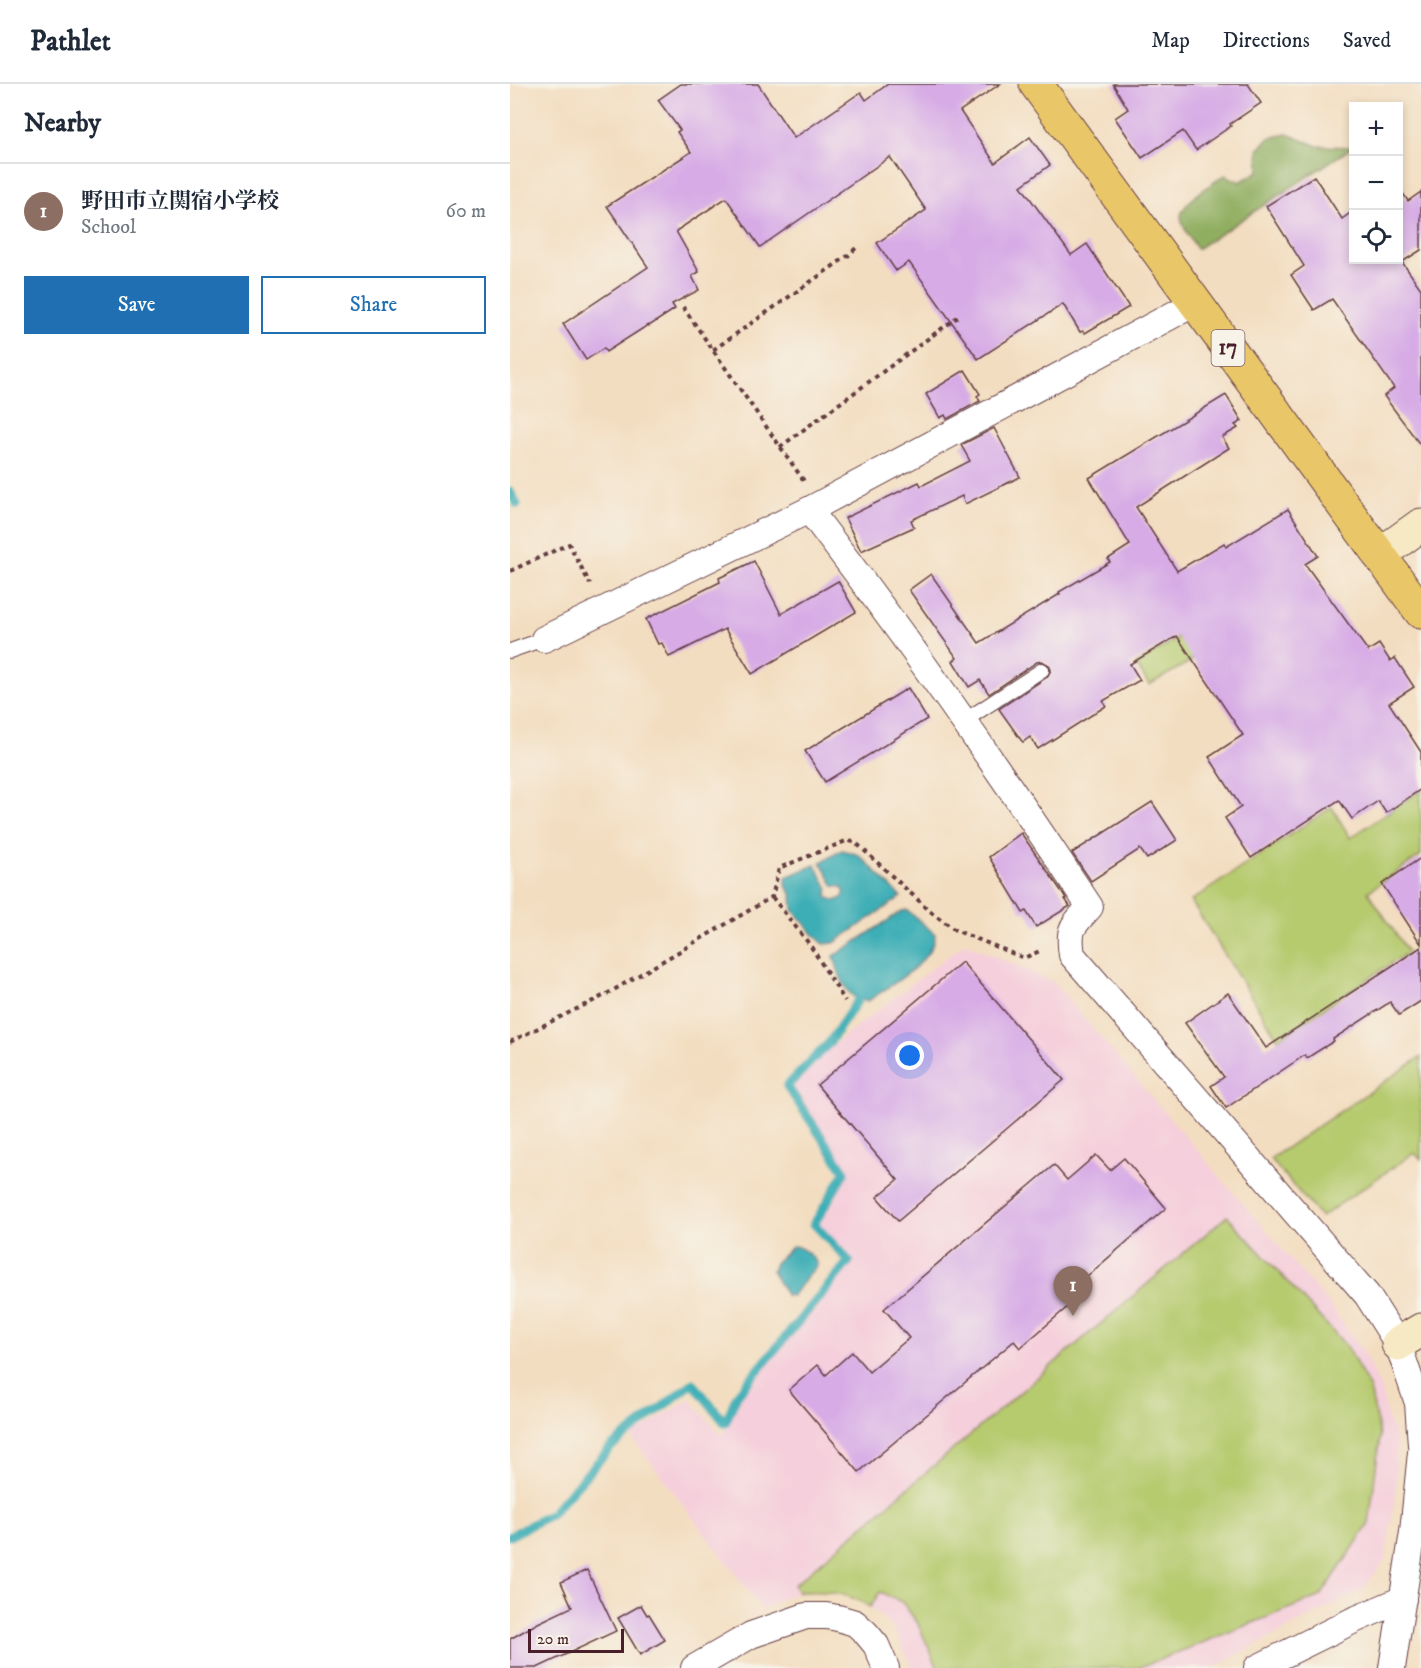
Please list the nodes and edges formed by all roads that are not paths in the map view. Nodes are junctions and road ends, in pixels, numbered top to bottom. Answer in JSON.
{"nodes":[{"id":1,"x":1036,"y":84,"type":"edge"},
{"id":2,"x":1196,"y":303,"type":"junction"},
{"id":3,"x":815,"y":507,"type":"junction"},
{"id":4,"x":1421,"y":525,"type":"edge"},
{"id":5,"x":1379,"y":555,"type":"junction"},
{"id":6,"x":1421,"y":612,"type":"edge"},
{"id":7,"x":544,"y":639,"type":"joint"},
{"id":8,"x":510,"y":651,"type":"edge"},
{"id":9,"x":1042,"y":670,"type":"dead end"},
{"id":10,"x":964,"y":721,"type":"junction"},
{"id":11,"x":1410,"y":1337,"type":"edge"},
{"id":12,"x":1420,"y":1406,"type":"edge"},
{"id":13,"x":1421,"y":1445,"type":"edge"},
{"id":14,"x":1421,"y":1452,"type":"edge"},
{"id":15,"x":1403,"y":1599,"type":"junction"},
{"id":16,"x":694,"y":1668,"type":"edge"},
{"id":17,"x":886,"y":1668,"type":"edge"},
{"id":18,"x":1257,"y":1668,"type":"edge"},
{"id":19,"x":1392,"y":1668,"type":"edge"}],
"edges":[{"from":1,"to":2,"type":"main road","number":"17"},
{"from":2,"to":3,"type":"street"},
{"from":2,"to":5,"type":"main road","number":"17"},
{"from":3,"to":7,"type":"street"},
{"from":3,"to":10,"type":"street"},
{"from":4,"to":5,"type":"street"},
{"from":5,"to":6,"type":"main road","number":"17"},
{"from":7,"to":8,"type":"lane"},
{"from":9,"to":10,"type":"lane"},
{"from":10,"to":11,"type":"street"},
{"from":11,"to":12,"type":"street"},
{"from":12,"to":13,"type":"street"},
{"from":14,"to":15,"type":"street"},
{"from":15,"to":18,"type":"street"},
{"from":15,"to":19,"type":"street"},
{"from":16,"to":17,"type":"street"}]}
